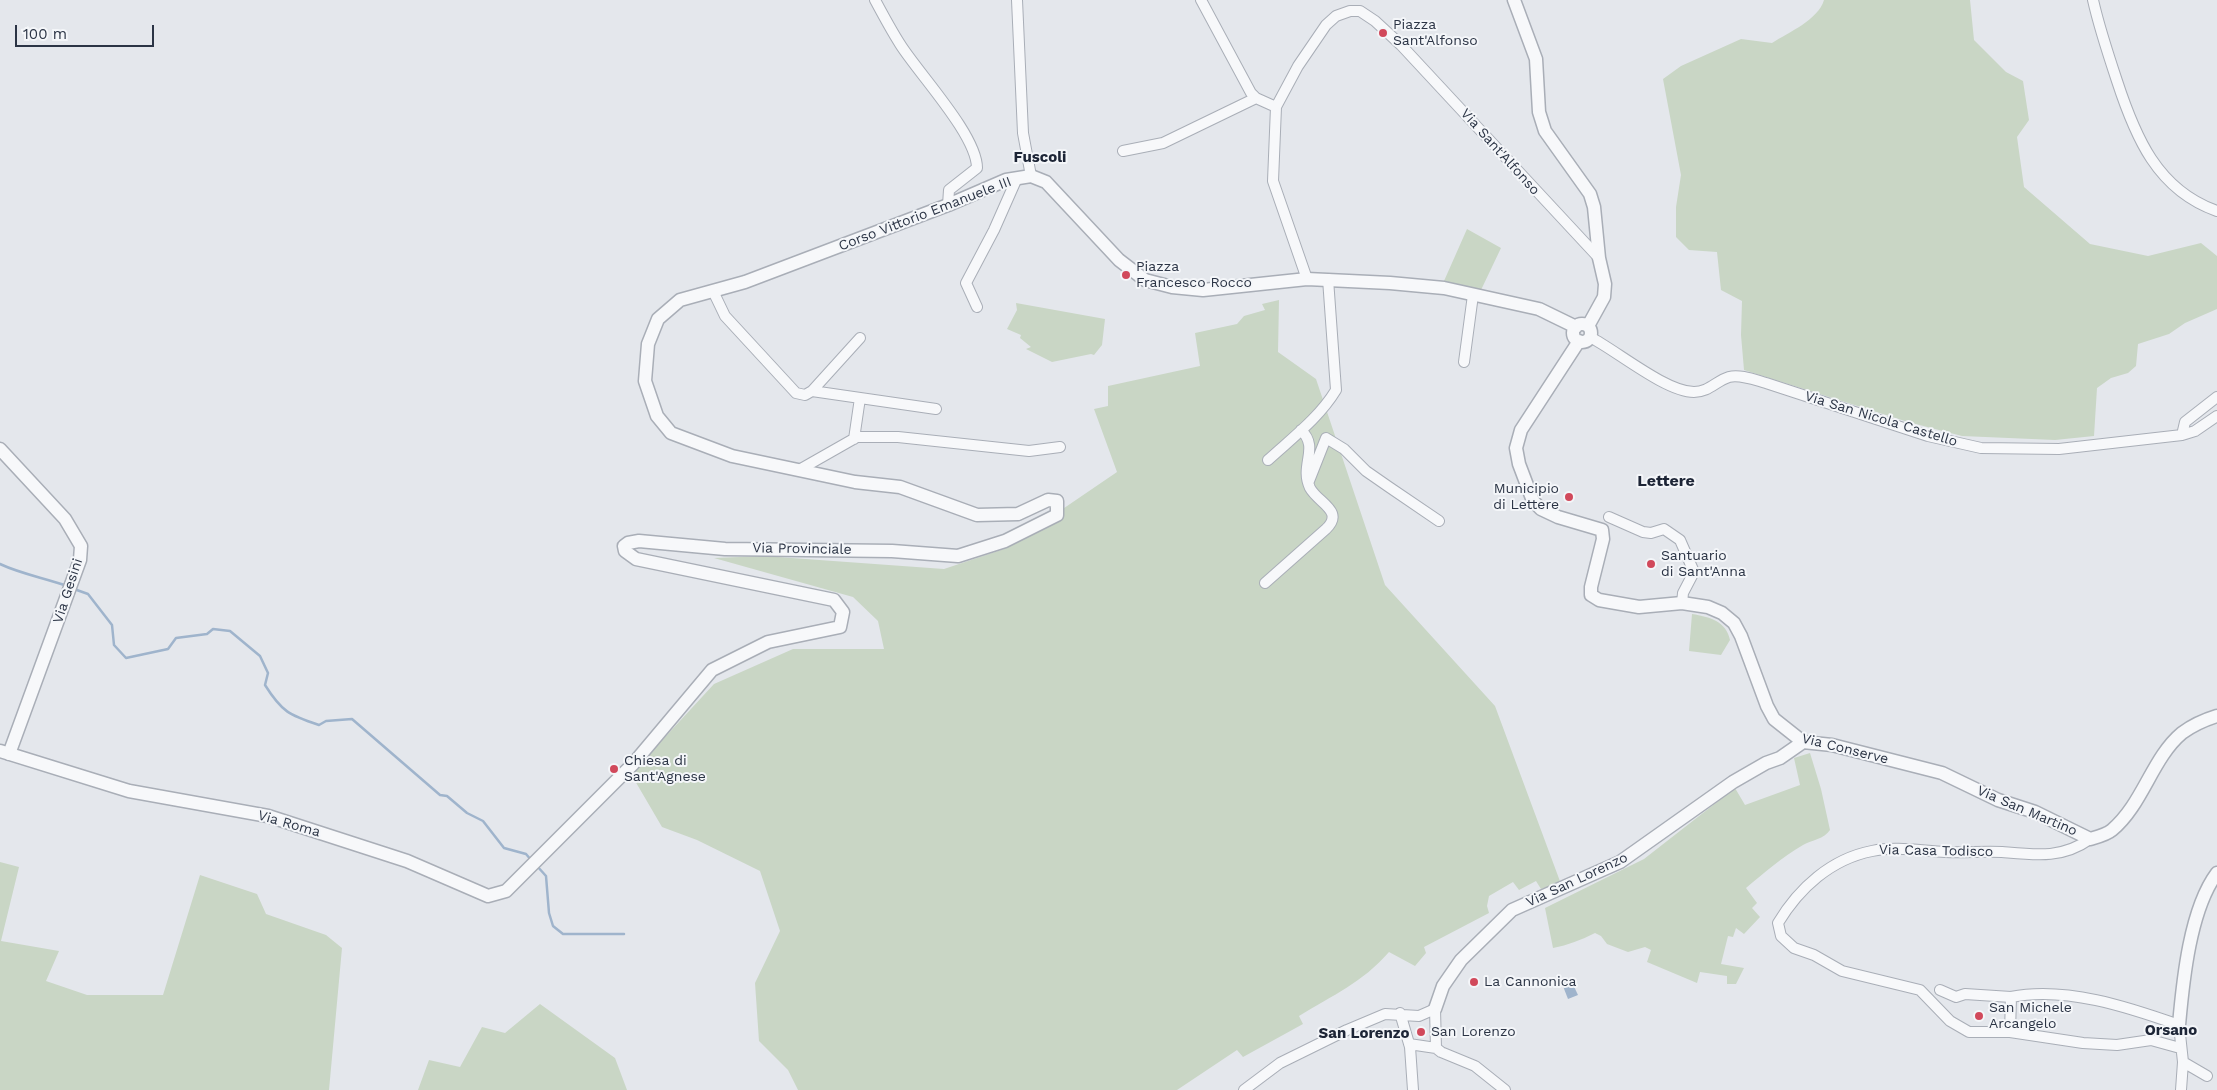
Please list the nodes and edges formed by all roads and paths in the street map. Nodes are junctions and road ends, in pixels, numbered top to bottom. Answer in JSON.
{"nodes":[{"id":1,"x":875,"y":0,"type":"edge"},
{"id":2,"x":1017,"y":0,"type":"edge"},
{"id":3,"x":1202,"y":0,"type":"edge"},
{"id":4,"x":1514,"y":0,"type":"edge"},
{"id":5,"x":2093,"y":0,"type":"edge"},
{"id":6,"x":1256,"y":98,"type":"junction"},
{"id":7,"x":1276,"y":107,"type":"junction"},
{"id":8,"x":1124,"y":151,"type":"dead end"},
{"id":9,"x":1031,"y":176,"type":"junction"},
{"id":10,"x":1017,"y":178,"type":"junction"},
{"id":11,"x":948,"y":205,"type":"junction"},
{"id":12,"x":2217,"y":211,"type":"edge"},
{"id":13,"x":1599,"y":258,"type":"junction"},
{"id":14,"x":1308,"y":279,"type":"junction"},
{"id":15,"x":1328,"y":279,"type":"junction"},
{"id":16,"x":713,"y":291,"type":"junction"},
{"id":17,"x":1473,"y":294,"type":"junction"},
{"id":18,"x":977,"y":308,"type":"dead end"},
{"id":19,"x":658,"y":319,"type":"joint"},
{"id":20,"x":1583,"y":333,"type":"junction"},
{"id":21,"x":860,"y":338,"type":"dead end"},
{"id":22,"x":1464,"y":362,"type":"dead end"},
{"id":23,"x":812,"y":391,"type":"junction"},
{"id":24,"x":2217,"y":397,"type":"edge"},
{"id":25,"x":860,"y":398,"type":"junction"},
{"id":26,"x":936,"y":409,"type":"dead end"},
{"id":27,"x":2217,"y":416,"type":"edge"},
{"id":28,"x":1301,"y":430,"type":"junction"},
{"id":29,"x":2182,"y":434,"type":"junction"},
{"id":30,"x":854,"y":439,"type":"junction"},
{"id":31,"x":1060,"y":447,"type":"dead end"},
{"id":32,"x":0,"y":449,"type":"edge"},
{"id":33,"x":1268,"y":460,"type":"dead end"},
{"id":34,"x":799,"y":470,"type":"junction"},
{"id":35,"x":1309,"y":481,"type":"junction"},
{"id":36,"x":1609,"y":517,"type":"dead end"},
{"id":37,"x":1439,"y":521,"type":"dead end"},
{"id":38,"x":1265,"y":583,"type":"dead end"},
{"id":39,"x":1682,"y":603,"type":"junction"},
{"id":40,"x":2217,"y":716,"type":"edge"},
{"id":41,"x":1803,"y":742,"type":"junction"},
{"id":42,"x":5,"y":752,"type":"edge"},
{"id":43,"x":1960,"y":782,"type":"joint"},
{"id":44,"x":2090,"y":839,"type":"junction"},
{"id":45,"x":555,"y":844,"type":"joint"},
{"id":46,"x":2217,"y":873,"type":"edge"},
{"id":47,"x":1940,"y":990,"type":"dead end"},
{"id":48,"x":2011,"y":997,"type":"junction"},
{"id":49,"x":1435,"y":1009,"type":"junction"},
{"id":50,"x":1400,"y":1013,"type":"junction"},
{"id":51,"x":2179,"y":1025,"type":"junction"},
{"id":52,"x":2010,"y":1032,"type":"junction"},
{"id":53,"x":1409,"y":1044,"type":"junction"},
{"id":54,"x":1436,"y":1048,"type":"junction"},
{"id":55,"x":2180,"y":1048,"type":"junction"},
{"id":56,"x":2183,"y":1062,"type":"junction"},
{"id":57,"x":2207,"y":1076,"type":"dead end"},
{"id":58,"x":1244,"y":1090,"type":"edge"},
{"id":59,"x":1413,"y":1090,"type":"edge"},
{"id":60,"x":1505,"y":1090,"type":"edge"},
{"id":61,"x":2181,"y":1090,"type":"edge"}],
"edges":[{"from":1,"to":11,"type":"street"},
{"from":2,"to":9,"type":"street"},
{"from":3,"to":6,"type":"street"},
{"from":4,"to":13,"type":"street"},
{"from":5,"to":12,"type":"street"},
{"from":6,"to":7,"type":"street"},
{"from":6,"to":8,"type":"street"},
{"from":7,"to":13,"type":"street","name":"Via Sant'Alfonso"},
{"from":7,"to":14,"type":"street"},
{"from":9,"to":10,"type":"street","name":"Corso Vittorio Emanuele III"},
{"from":9,"to":14,"type":"street","name":"Corso Vittorio Emanuele III"},
{"from":10,"to":11,"type":"street","name":"Corso Vittorio Emanuele III"},
{"from":10,"to":18,"type":"street"},
{"from":11,"to":16,"type":"street","name":"Corso Vittorio Emanuele III"},
{"from":13,"to":20,"type":"street"},
{"from":14,"to":15,"type":"street","name":"Corso Vittorio Emanuele III"},
{"from":15,"to":17,"type":"street","name":"Corso Vittorio Emanuele III"},
{"from":15,"to":28,"type":"street"},
{"from":16,"to":19,"type":"street","name":"Corso Vittorio Emanuele III"},
{"from":16,"to":23,"type":"street"},
{"from":17,"to":20,"type":"street","name":"Corso Vittorio Emanuele III"},
{"from":17,"to":22,"type":"street"},
{"from":19,"to":34,"type":"street","name":"Via Provinciale"},
{"from":20,"to":29,"type":"street","name":"Via San Nicola Castello"},
{"from":20,"to":39,"type":"street","name":"Via Conserve"},
{"from":21,"to":23,"type":"street"},
{"from":23,"to":25,"type":"street"},
{"from":24,"to":29,"type":"street"},
{"from":25,"to":26,"type":"street"},
{"from":25,"to":30,"type":"street"},
{"from":27,"to":29,"type":"street","name":"Via San Nicola Castello"},
{"from":28,"to":33,"type":"street"},
{"from":28,"to":35,"type":"street"},
{"from":30,"to":31,"type":"street"},
{"from":30,"to":34,"type":"street"},
{"from":32,"to":42,"type":"street","name":"Via Gesini"},
{"from":34,"to":45,"type":"street","name":"Via Provinciale"},
{"from":35,"to":37,"type":"street"},
{"from":35,"to":38,"type":"street"},
{"from":36,"to":39,"type":"street"},
{"from":39,"to":41,"type":"street","name":"Via Conserve"},
{"from":40,"to":44,"type":"street","name":"Via San Martino"},
{"from":41,"to":43,"type":"street","name":"Via Conserve"},
{"from":41,"to":49,"type":"street","name":"Via San Lorenzo"},
{"from":42,"to":45,"type":"street","name":"Via Roma"},
{"from":43,"to":44,"type":"street","name":"Via San Martino"},
{"from":44,"to":52,"type":"street","name":"Via Casa Todisco"},
{"from":46,"to":51,"type":"street"},
{"from":47,"to":48,"type":"street"},
{"from":48,"to":51,"type":"street"},
{"from":48,"to":52,"type":"street"},
{"from":49,"to":50,"type":"street"},
{"from":49,"to":54,"type":"street","name":"Via San Lorenzo"},
{"from":50,"to":53,"type":"street"},
{"from":50,"to":58,"type":"street"},
{"from":51,"to":55,"type":"street"},
{"from":52,"to":55,"type":"street"},
{"from":53,"to":54,"type":"street"},
{"from":53,"to":59,"type":"street"},
{"from":54,"to":60,"type":"street"},
{"from":55,"to":56,"type":"street"},
{"from":56,"to":57,"type":"street"},
{"from":56,"to":61,"type":"street"}]}
